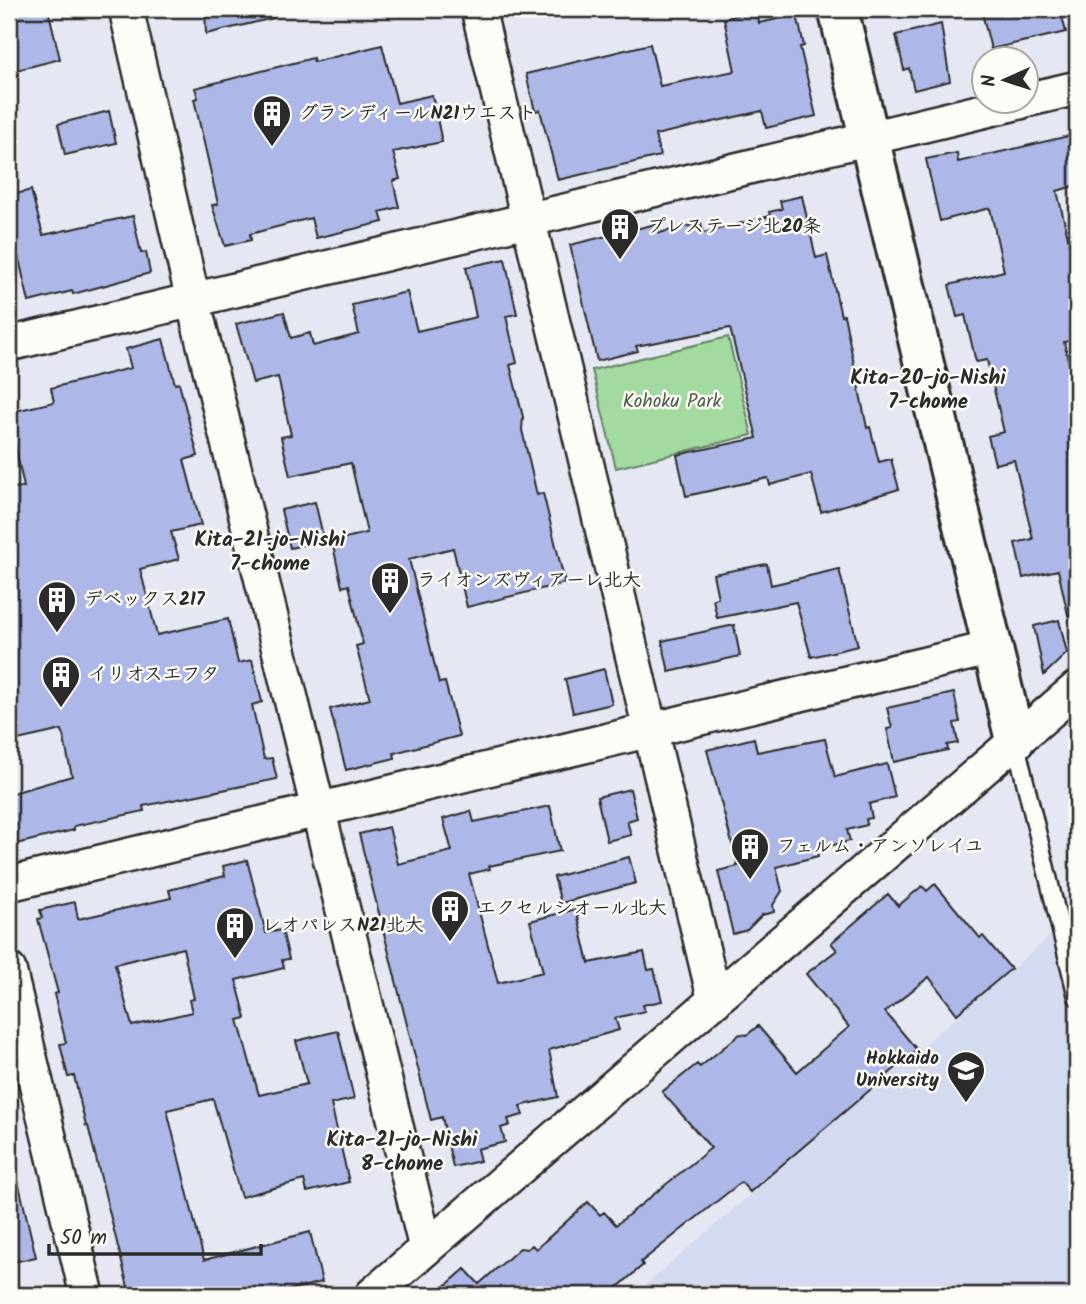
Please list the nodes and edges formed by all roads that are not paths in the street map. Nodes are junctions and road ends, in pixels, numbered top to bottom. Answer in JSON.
{"nodes":[{"id":1,"x":126,"y":9,"type":"edge"},
{"id":2,"x":478,"y":9,"type":"edge"},
{"id":3,"x":838,"y":9,"type":"edge"},
{"id":4,"x":1077,"y":88,"type":"edge"},
{"id":5,"x":1040,"y":97,"type":"edge"},
{"id":6,"x":970,"y":114,"type":"edge"},
{"id":7,"x":869,"y":138,"type":"junction"},
{"id":8,"x":528,"y":220,"type":"junction"},
{"id":9,"x":193,"y":300,"type":"junction"},
{"id":10,"x":9,"y":344,"type":"edge"},
{"id":11,"x":992,"y":648,"type":"junction"},
{"id":12,"x":1077,"y":688,"type":"edge"},
{"id":13,"x":651,"y":730,"type":"junction"},
{"id":14,"x":1015,"y":740,"type":"junction"},
{"id":15,"x":319,"y":809,"type":"junction"},
{"id":16,"x":9,"y":884,"type":"edge"},
{"id":17,"x":9,"y":970,"type":"edge"},
{"id":18,"x":1077,"y":997,"type":"edge"},
{"id":19,"x":715,"y":1001,"type":"junction"},
{"id":20,"x":426,"y":1248,"type":"junction"},
{"id":21,"x":87,"y":1295,"type":"edge"},
{"id":22,"x":372,"y":1295,"type":"edge"}],
"edges":[{"from":1,"to":9,"type":"street"},
{"from":2,"to":8,"type":"street"},
{"from":3,"to":7,"type":"street"},
{"from":4,"to":5,"type":"street"},
{"from":6,"to":7,"type":"street"},
{"from":7,"to":8,"type":"street"},
{"from":7,"to":11,"type":"street"},
{"from":8,"to":9,"type":"street"},
{"from":8,"to":13,"type":"street"},
{"from":9,"to":10,"type":"street"},
{"from":9,"to":15,"type":"street"},
{"from":11,"to":13,"type":"street"},
{"from":11,"to":14,"type":"street"},
{"from":12,"to":14,"type":"street"},
{"from":13,"to":15,"type":"street"},
{"from":13,"to":19,"type":"street"},
{"from":14,"to":18,"type":"lane"},
{"from":14,"to":19,"type":"street"},
{"from":15,"to":16,"type":"street"},
{"from":15,"to":20,"type":"street"},
{"from":17,"to":21,"type":"street"},
{"from":19,"to":20,"type":"street"},
{"from":20,"to":22,"type":"street"}]}
